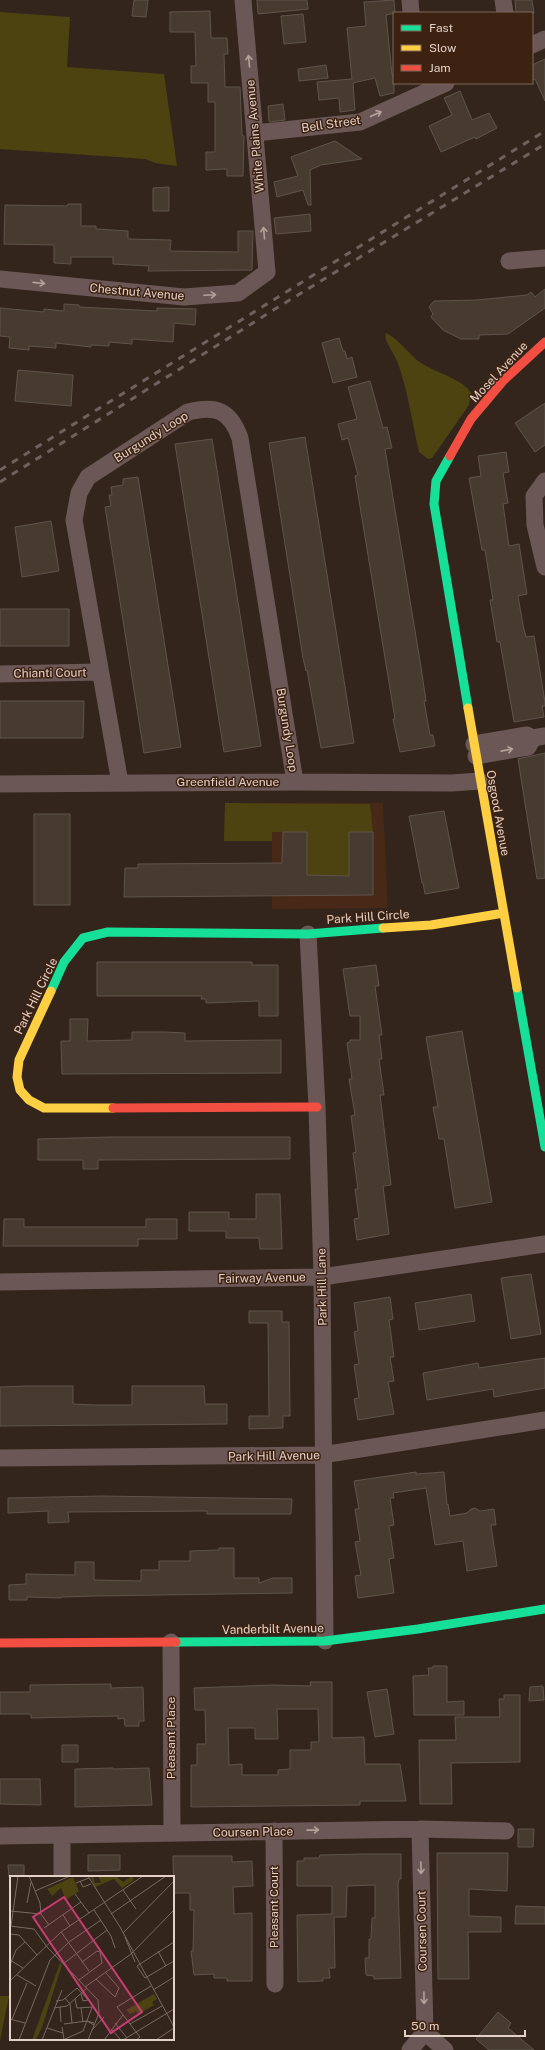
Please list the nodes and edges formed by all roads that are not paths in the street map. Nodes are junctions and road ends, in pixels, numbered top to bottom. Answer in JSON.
{"nodes":[{"id":1,"x":243,"y":0,"type":"edge"},
{"id":2,"x":410,"y":0,"type":"edge"},
{"id":3,"x":503,"y":0,"type":"edge"},
{"id":4,"x":411,"y":12,"type":"edge"},
{"id":5,"x":505,"y":12,"type":"edge"},
{"id":6,"x":545,"y":39,"type":"edge"},
{"id":7,"x":533,"y":45,"type":"edge"},
{"id":8,"x":442,"y":84,"type":"edge"},
{"id":9,"x":419,"y":89,"type":"edge"},
{"id":10,"x":255,"y":133,"type":"junction"},
{"id":11,"x":545,"y":258,"type":"edge"},
{"id":12,"x":509,"y":261,"type":"dead end"},
{"id":13,"x":267,"y":272,"type":"joint"},
{"id":14,"x":0,"y":279,"type":"edge"},
{"id":15,"x":545,"y":342,"type":"edge"},
{"id":16,"x":436,"y":481,"type":"joint"},
{"id":17,"x":545,"y":481,"type":"edge"},
{"id":18,"x":545,"y":568,"type":"edge"},
{"id":19,"x":100,"y":672,"type":"junction"},
{"id":20,"x":0,"y":674,"type":"edge"},
{"id":21,"x":539,"y":737,"type":"edge"},
{"id":22,"x":475,"y":750,"type":"junction"},
{"id":23,"x":480,"y":781,"type":"junction"},
{"id":24,"x":295,"y":782,"type":"junction"},
{"id":25,"x":120,"y":783,"type":"junction"},
{"id":26,"x":0,"y":784,"type":"edge"},
{"id":27,"x":504,"y":913,"type":"junction"},
{"id":28,"x":308,"y":934,"type":"junction"},
{"id":29,"x":317,"y":1107,"type":"junction"},
{"id":30,"x":545,"y":1147,"type":"edge"},
{"id":31,"x":545,"y":1244,"type":"edge"},
{"id":32,"x":322,"y":1277,"type":"junction"},
{"id":33,"x":0,"y":1282,"type":"edge"},
{"id":34,"x":545,"y":1420,"type":"edge"},
{"id":35,"x":322,"y":1456,"type":"junction"},
{"id":36,"x":0,"y":1458,"type":"edge"},
{"id":37,"x":545,"y":1610,"type":"edge"},
{"id":38,"x":325,"y":1641,"type":"junction"},
{"id":39,"x":171,"y":1642,"type":"junction"},
{"id":40,"x":0,"y":1643,"type":"edge"},
{"id":41,"x":420,"y":1829,"type":"junction"},
{"id":42,"x":274,"y":1831,"type":"junction"},
{"id":43,"x":506,"y":1831,"type":"dead end"},
{"id":44,"x":172,"y":1833,"type":"junction"},
{"id":45,"x":62,"y":1835,"type":"junction"},
{"id":46,"x":0,"y":1836,"type":"edge"},
{"id":47,"x":62,"y":1876,"type":"edge"},
{"id":48,"x":275,"y":1984,"type":"dead end"},
{"id":49,"x":424,"y":2032,"type":"junction"},
{"id":50,"x":410,"y":2050,"type":"edge"},
{"id":51,"x":445,"y":2050,"type":"edge"}],
"edges":[{"from":10,"to":1,"type":"street","name":"White Plains Avenue","one_way":true},
{"from":2,"to":4,"type":"street"},
{"from":3,"to":5,"type":"street"},
{"from":6,"to":7,"type":"street"},
{"from":8,"to":9,"type":"street","name":"Bell Street"},
{"from":10,"to":9,"type":"street","name":"Bell Street","one_way":true},
{"from":13,"to":10,"type":"street","name":"White Plains Avenue","one_way":true},
{"from":11,"to":12,"type":"street"},
{"from":14,"to":13,"type":"street","name":"Chestnut Avenue","one_way":true},
{"from":15,"to":16,"type":"street","name":"Mosel Avenue"},
{"from":16,"to":22,"type":"street","name":"Osgood Avenue"},
{"from":17,"to":18,"type":"street"},
{"from":19,"to":20,"type":"street","name":"Chianti Court"},
{"from":19,"to":24,"type":"street","name":"Burgundy Loop"},
{"from":19,"to":25,"type":"street","name":"Burgundy Loop"},
{"from":21,"to":22,"type":"street"},
{"from":22,"to":23,"type":"street","name":"Osgood Avenue"},
{"from":23,"to":24,"type":"street","name":"Greenfield Avenue"},
{"from":23,"to":27,"type":"street","name":"Osgood Avenue"},
{"from":24,"to":25,"type":"street","name":"Greenfield Avenue"},
{"from":25,"to":26,"type":"street","name":"Greenfield Avenue"},
{"from":27,"to":28,"type":"street","name":"Park Hill Circle"},
{"from":27,"to":30,"type":"street","name":"Osgood Avenue"},
{"from":28,"to":29,"type":"street","name":"Park Hill Lane"},
{"from":28,"to":29,"type":"street","name":"Park Hill Circle"},
{"from":29,"to":32,"type":"street","name":"Park Hill Lane"},
{"from":31,"to":32,"type":"street","name":"Fairway Avenue"},
{"from":32,"to":33,"type":"street","name":"Fairway Avenue"},
{"from":32,"to":35,"type":"street","name":"Park Hill Lane"},
{"from":34,"to":35,"type":"street","name":"Park Hill Avenue"},
{"from":35,"to":36,"type":"street","name":"Park Hill Avenue"},
{"from":35,"to":38,"type":"street","name":"Park Hill Lane"},
{"from":37,"to":38,"type":"street","name":"Vanderbilt Avenue"},
{"from":38,"to":39,"type":"street","name":"Vanderbilt Avenue"},
{"from":39,"to":40,"type":"street","name":"Vanderbilt Avenue"},
{"from":39,"to":44,"type":"street","name":"Pleasant Place"},
{"from":42,"to":41,"type":"street","name":"Coursen Place","one_way":true},
{"from":41,"to":43,"type":"street","name":"Coursen Place"},
{"from":41,"to":49,"type":"street","name":"Coursen Court","one_way":true},
{"from":42,"to":44,"type":"street","name":"Coursen Place"},
{"from":42,"to":48,"type":"street","name":"Pleasant Court"},
{"from":44,"to":45,"type":"street","name":"Coursen Place"},
{"from":45,"to":46,"type":"street","name":"Coursen Place"},
{"from":45,"to":47,"type":"street"},
{"from":49,"to":50,"type":"street"},
{"from":49,"to":51,"type":"street"}]}
